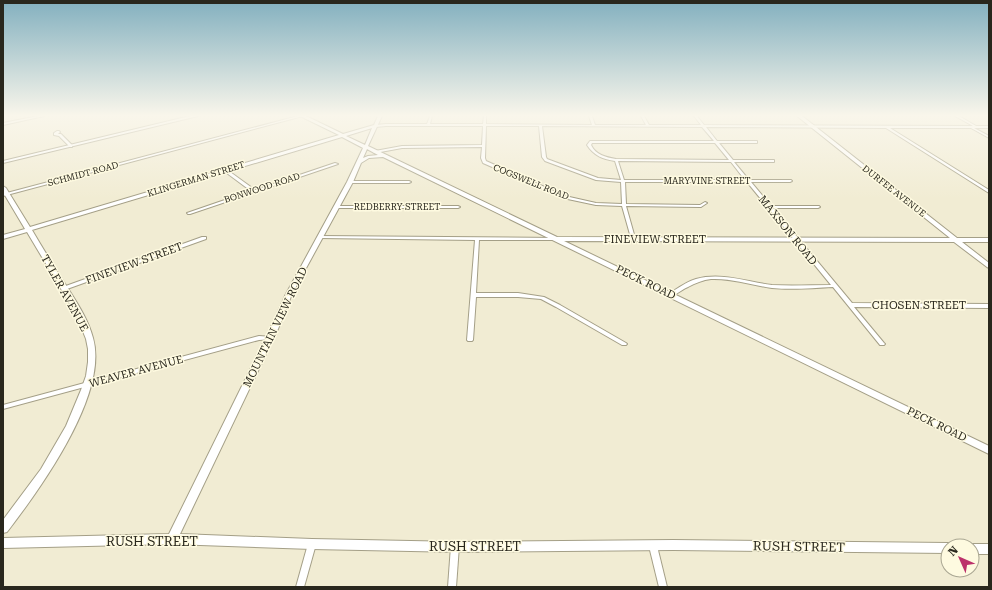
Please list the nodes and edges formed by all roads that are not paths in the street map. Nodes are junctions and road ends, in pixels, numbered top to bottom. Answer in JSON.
{"nodes":[{"id":1,"x":69,"y":144,"type":"edge"},
{"id":2,"x":81,"y":144,"type":"edge"},
{"id":3,"x":198,"y":144,"type":"edge"},
{"id":4,"x":314,"y":144,"type":"edge"},
{"id":5,"x":358,"y":144,"type":"edge"},
{"id":6,"x":367,"y":144,"type":"edge"},
{"id":7,"x":542,"y":144,"type":"edge"},
{"id":8,"x":589,"y":144,"type":"edge"},
{"id":9,"x":716,"y":144,"type":"edge"},
{"id":10,"x":834,"y":144,"type":"edge"},
{"id":11,"x":912,"y":144,"type":"edge"},
{"id":12,"x":71,"y":146,"type":"junction"},
{"id":13,"x":483,"y":146,"type":"joint"},
{"id":14,"x":365,"y":147,"type":"junction"},
{"id":15,"x":375,"y":152,"type":"junction"},
{"id":16,"x":384,"y":156,"type":"junction"},
{"id":17,"x":616,"y":160,"type":"junction"},
{"id":18,"x":730,"y":160,"type":"junction"},
{"id":19,"x":773,"y":160,"type":"dead end"},
{"id":20,"x":3,"y":162,"type":"edge"},
{"id":21,"x":336,"y":164,"type":"dead end"},
{"id":22,"x":358,"y":164,"type":"junction"},
{"id":23,"x":226,"y":170,"type":"junction"},
{"id":24,"x":623,"y":181,"type":"junction"},
{"id":25,"x":748,"y":181,"type":"junction"},
{"id":26,"x":790,"y":181,"type":"dead end"},
{"id":27,"x":350,"y":182,"type":"junction"},
{"id":28,"x":409,"y":182,"type":"dead end"},
{"id":29,"x":3,"y":188,"type":"edge"},
{"id":30,"x":254,"y":191,"type":"junction"},
{"id":31,"x":989,"y":192,"type":"edge"},
{"id":32,"x":5,"y":195,"type":"edge"},
{"id":33,"x":705,"y":203,"type":"dead end"},
{"id":34,"x":624,"y":205,"type":"junction"},
{"id":35,"x":337,"y":207,"type":"junction"},
{"id":36,"x":458,"y":207,"type":"dead end"},
{"id":37,"x":770,"y":207,"type":"junction"},
{"id":38,"x":818,"y":207,"type":"dead end"},
{"id":39,"x":189,"y":213,"type":"dead end"},
{"id":40,"x":28,"y":229,"type":"junction"},
{"id":41,"x":3,"y":237,"type":"edge"},
{"id":42,"x":320,"y":237,"type":"junction"},
{"id":43,"x":204,"y":238,"type":"dead end"},
{"id":44,"x":477,"y":238,"type":"junction"},
{"id":45,"x":633,"y":238,"type":"junction"},
{"id":46,"x":555,"y":239,"type":"junction"},
{"id":47,"x":797,"y":239,"type":"junction"},
{"id":48,"x":956,"y":240,"type":"junction"},
{"id":49,"x":989,"y":240,"type":"edge"},
{"id":50,"x":989,"y":266,"type":"edge"},
{"id":51,"x":833,"y":286,"type":"junction"},
{"id":52,"x":65,"y":288,"type":"junction"},
{"id":53,"x":475,"y":294,"type":"junction"},
{"id":54,"x":671,"y":295,"type":"junction"},
{"id":55,"x":850,"y":305,"type":"junction"},
{"id":56,"x":989,"y":306,"type":"edge"},
{"id":57,"x":270,"y":338,"type":"junction"},
{"id":58,"x":470,"y":340,"type":"dead end"},
{"id":59,"x":624,"y":344,"type":"dead end"},
{"id":60,"x":882,"y":344,"type":"dead end"},
{"id":61,"x":88,"y":385,"type":"junction"},
{"id":62,"x":3,"y":407,"type":"edge"},
{"id":63,"x":989,"y":450,"type":"edge"},
{"id":64,"x":3,"y":528,"type":"edge"},
{"id":65,"x":172,"y":539,"type":"junction"},
{"id":66,"x":3,"y":543,"type":"edge"},
{"id":67,"x":312,"y":544,"type":"junction"},
{"id":68,"x":455,"y":546,"type":"junction"},
{"id":69,"x":653,"y":546,"type":"junction"},
{"id":70,"x":940,"y":548,"type":"edge"},
{"id":71,"x":300,"y":587,"type":"edge"},
{"id":72,"x":452,"y":587,"type":"edge"},
{"id":73,"x":662,"y":587,"type":"edge"}],
"edges":[{"from":1,"to":12,"type":"street"},
{"from":2,"to":12,"type":"street"},
{"from":3,"to":32,"type":"street","name":"SCHMIDT ROAD"},
{"from":4,"to":23,"type":"street","name":"KLINGERMAN STREET"},
{"from":5,"to":14,"type":"street","name":"PECK ROAD"},
{"from":6,"to":14,"type":"street","name":"MOUNTAIN VIEW ROAD"},
{"from":7,"to":24,"type":"street","name":"MARYVINE STREET"},
{"from":8,"to":17,"type":"street"},
{"from":9,"to":18,"type":"street","name":"MAXSON ROAD"},
{"from":10,"to":48,"type":"street","name":"DURFEE AVENUE"},
{"from":11,"to":31,"type":"street"},
{"from":12,"to":20,"type":"street"},
{"from":13,"to":15,"type":"street"},
{"from":13,"to":34,"type":"street","name":"COGSWELL ROAD"},
{"from":14,"to":15,"type":"street","name":"PECK ROAD"},
{"from":14,"to":22,"type":"street","name":"MOUNTAIN VIEW ROAD"},
{"from":15,"to":16,"type":"street","name":"PECK ROAD"},
{"from":16,"to":22,"type":"street"},
{"from":16,"to":46,"type":"street","name":"PECK ROAD"},
{"from":17,"to":18,"type":"street"},
{"from":17,"to":24,"type":"street"},
{"from":18,"to":19,"type":"street"},
{"from":18,"to":25,"type":"street","name":"MAXSON ROAD"},
{"from":21,"to":30,"type":"street","name":"BONWOOD ROAD"},
{"from":22,"to":27,"type":"street","name":"MOUNTAIN VIEW ROAD"},
{"from":23,"to":30,"type":"street"},
{"from":23,"to":40,"type":"street","name":"KLINGERMAN STREET"},
{"from":24,"to":25,"type":"street","name":"MARYVINE STREET"},
{"from":24,"to":34,"type":"street"},
{"from":25,"to":26,"type":"street","name":"MARYVINE STREET"},
{"from":25,"to":37,"type":"street","name":"MAXSON ROAD"},
{"from":27,"to":28,"type":"street"},
{"from":27,"to":35,"type":"street","name":"MOUNTAIN VIEW ROAD"},
{"from":29,"to":32,"type":"street","name":"TYLER AVENUE"},
{"from":30,"to":39,"type":"street","name":"BONWOOD ROAD"},
{"from":32,"to":40,"type":"street","name":"TYLER AVENUE"},
{"from":33,"to":34,"type":"street"},
{"from":34,"to":45,"type":"street"},
{"from":35,"to":36,"type":"street","name":"REDBERRY STREET"},
{"from":35,"to":42,"type":"street","name":"MOUNTAIN VIEW ROAD"},
{"from":37,"to":38,"type":"street"},
{"from":37,"to":47,"type":"street","name":"MAXSON ROAD"},
{"from":40,"to":41,"type":"street","name":"KLINGERMAN STREET"},
{"from":40,"to":52,"type":"street","name":"TYLER AVENUE"},
{"from":42,"to":44,"type":"street","name":"FINEVIEW STREET"},
{"from":42,"to":57,"type":"street","name":"MOUNTAIN VIEW ROAD"},
{"from":43,"to":52,"type":"street","name":"FINEVIEW STREET"},
{"from":44,"to":46,"type":"street","name":"FINEVIEW STREET"},
{"from":44,"to":53,"type":"street"},
{"from":45,"to":46,"type":"street","name":"FINEVIEW STREET"},
{"from":45,"to":47,"type":"street","name":"FINEVIEW STREET"},
{"from":46,"to":54,"type":"street","name":"PECK ROAD"},
{"from":47,"to":48,"type":"street","name":"FINEVIEW STREET"},
{"from":47,"to":51,"type":"street","name":"MAXSON ROAD"},
{"from":48,"to":49,"type":"street","name":"FINEVIEW STREET"},
{"from":48,"to":50,"type":"street","name":"DURFEE AVENUE"},
{"from":51,"to":54,"type":"street"},
{"from":51,"to":55,"type":"street","name":"MAXSON ROAD"},
{"from":52,"to":61,"type":"street","name":"TYLER AVENUE"},
{"from":53,"to":58,"type":"street"},
{"from":53,"to":59,"type":"street"},
{"from":54,"to":63,"type":"street","name":"PECK ROAD"},
{"from":55,"to":56,"type":"street","name":"CHOSEN STREET"},
{"from":55,"to":60,"type":"street","name":"MAXSON ROAD"},
{"from":57,"to":61,"type":"street","name":"WEAVER AVENUE"},
{"from":57,"to":65,"type":"street","name":"MOUNTAIN VIEW ROAD"},
{"from":61,"to":62,"type":"street","name":"WEAVER AVENUE"},
{"from":61,"to":64,"type":"street","name":"TYLER AVENUE"},
{"from":65,"to":66,"type":"street","name":"RUSH STREET"},
{"from":65,"to":67,"type":"street","name":"RUSH STREET"},
{"from":67,"to":68,"type":"street","name":"RUSH STREET"},
{"from":67,"to":71,"type":"street"},
{"from":68,"to":69,"type":"street","name":"RUSH STREET"},
{"from":68,"to":72,"type":"street"},
{"from":69,"to":70,"type":"street","name":"RUSH STREET"},
{"from":69,"to":73,"type":"street"}]}
